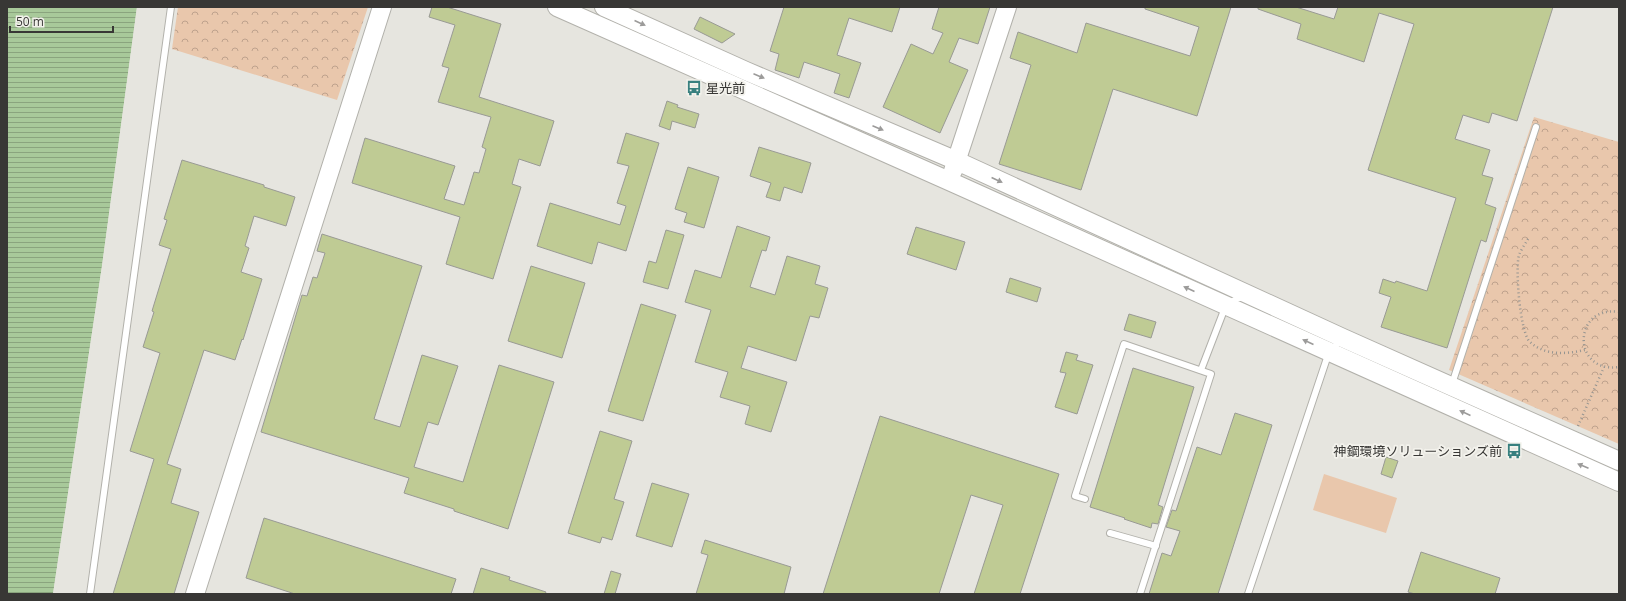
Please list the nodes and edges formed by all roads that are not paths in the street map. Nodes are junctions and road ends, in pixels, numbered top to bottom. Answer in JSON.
{"nodes":[{"id":1,"x":172,"y":7,"type":"edge"},
{"id":2,"x":382,"y":7,"type":"edge"},
{"id":3,"x":557,"y":7,"type":"edge"},
{"id":4,"x":604,"y":7,"type":"edge"},
{"id":5,"x":1007,"y":7,"type":"edge"},
{"id":6,"x":1536,"y":127,"type":"dead end"},
{"id":7,"x":957,"y":161,"type":"junction"},
{"id":8,"x":949,"y":181,"type":"junction"},
{"id":9,"x":1256,"y":298,"type":"junction"},
{"id":10,"x":1225,"y":302,"type":"junction"},
{"id":11,"x":1343,"y":338,"type":"junction"},
{"id":12,"x":1329,"y":352,"type":"junction"},
{"id":13,"x":1201,"y":370,"type":"junction"},
{"id":14,"x":1451,"y":386,"type":"junction"},
{"id":15,"x":1619,"y":461,"type":"edge"},
{"id":16,"x":1619,"y":482,"type":"edge"},
{"id":17,"x":1085,"y":499,"type":"dead end"},
{"id":18,"x":1110,"y":532,"type":"dead end"},
{"id":19,"x":1156,"y":546,"type":"junction"},
{"id":20,"x":90,"y":594,"type":"edge"},
{"id":21,"x":195,"y":594,"type":"edge"},
{"id":22,"x":1140,"y":594,"type":"edge"},
{"id":23,"x":1248,"y":594,"type":"edge"}],
"edges":[{"from":1,"to":20,"type":"lane"},
{"from":2,"to":21,"type":"street"},
{"from":3,"to":8,"type":"street"},
{"from":4,"to":7,"type":"street","one_way":true},
{"from":5,"to":7,"type":"street"},
{"from":6,"to":14,"type":"lane"},
{"from":7,"to":8,"type":"street"},
{"from":7,"to":9,"type":"street","one_way":true},
{"from":10,"to":8,"type":"street","one_way":true},
{"from":9,"to":10,"type":"lane"},
{"from":9,"to":11,"type":"street"},
{"from":12,"to":10,"type":"street","one_way":true},
{"from":10,"to":13,"type":"lane"},
{"from":11,"to":12,"type":"lane"},
{"from":11,"to":14,"type":"street"},
{"from":16,"to":12,"type":"street","one_way":true},
{"from":12,"to":23,"type":"lane"},
{"from":13,"to":17,"type":"lane"},
{"from":13,"to":19,"type":"lane"},
{"from":14,"to":15,"type":"street"},
{"from":18,"to":19,"type":"lane"},
{"from":19,"to":22,"type":"lane"}]}
